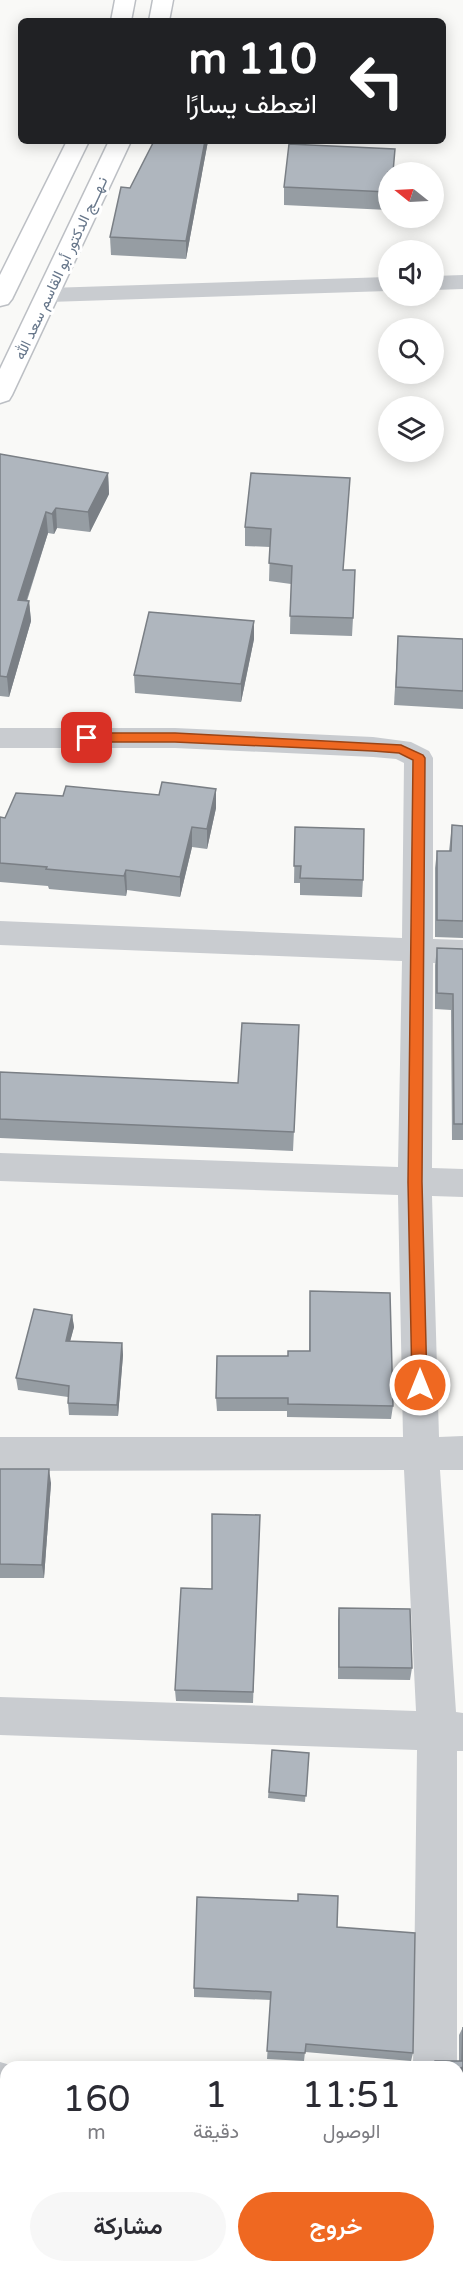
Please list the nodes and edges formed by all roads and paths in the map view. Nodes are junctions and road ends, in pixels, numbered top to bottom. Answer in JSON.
{"nodes":[{"id":1,"x":124,"y":0,"type":"edge"},
{"id":2,"x":163,"y":0,"type":"edge"},
{"id":3,"x":121,"y":18,"type":"edge"},
{"id":4,"x":160,"y":18,"type":"edge"},
{"id":5,"x":77,"y":144,"type":"edge"},
{"id":6,"x":119,"y":144,"type":"edge"},
{"id":7,"x":463,"y":282,"type":"edge"},
{"id":8,"x":444,"y":283,"type":"edge"},
{"id":9,"x":378,"y":284,"type":"edge"},
{"id":10,"x":49,"y":295,"type":"junction"},
{"id":11,"x":0,"y":299,"type":"edge"},
{"id":12,"x":0,"y":395,"type":"edge"},
{"id":13,"x":0,"y":738,"type":"edge"},
{"id":14,"x":0,"y":933,"type":"edge"},
{"id":15,"x":418,"y":951,"type":"junction"},
{"id":16,"x":463,"y":952,"type":"edge"},
{"id":17,"x":0,"y":1167,"type":"edge"},
{"id":18,"x":415,"y":1182,"type":"junction"},
{"id":19,"x":463,"y":1183,"type":"edge"},
{"id":20,"x":421,"y":1451,"type":"junction"},
{"id":21,"x":463,"y":1453,"type":"edge"},
{"id":22,"x":0,"y":1454,"type":"edge"},
{"id":23,"x":0,"y":1716,"type":"edge"},
{"id":24,"x":450,"y":1732,"type":"edge"},
{"id":25,"x":435,"y":2061,"type":"edge"}],
"edges":[{"from":1,"to":3,"type":"main road"},
{"from":2,"to":4,"type":"main road"},
{"from":5,"to":11,"type":"main road"},
{"from":6,"to":10,"type":"main road","name":"نـهـــج الدكتور أبو القاسم سعد الله"},
{"from":7,"to":8,"type":"street"},
{"from":9,"to":10,"type":"street"},
{"from":10,"to":12,"type":"main road","name":"نـهـــج الدكتور أبو القاسم سعد الله"},
{"from":13,"to":15,"type":"street"},
{"from":14,"to":15,"type":"street"},
{"from":15,"to":16,"type":"street"},
{"from":15,"to":18,"type":"street"},
{"from":17,"to":18,"type":"street"},
{"from":18,"to":19,"type":"street"},
{"from":18,"to":20,"type":"street"},
{"from":20,"to":21,"type":"street"},
{"from":20,"to":22,"type":"street"},
{"from":20,"to":24,"type":"street"},
{"from":23,"to":24,"type":"street"},
{"from":24,"to":25,"type":"street"}]}
